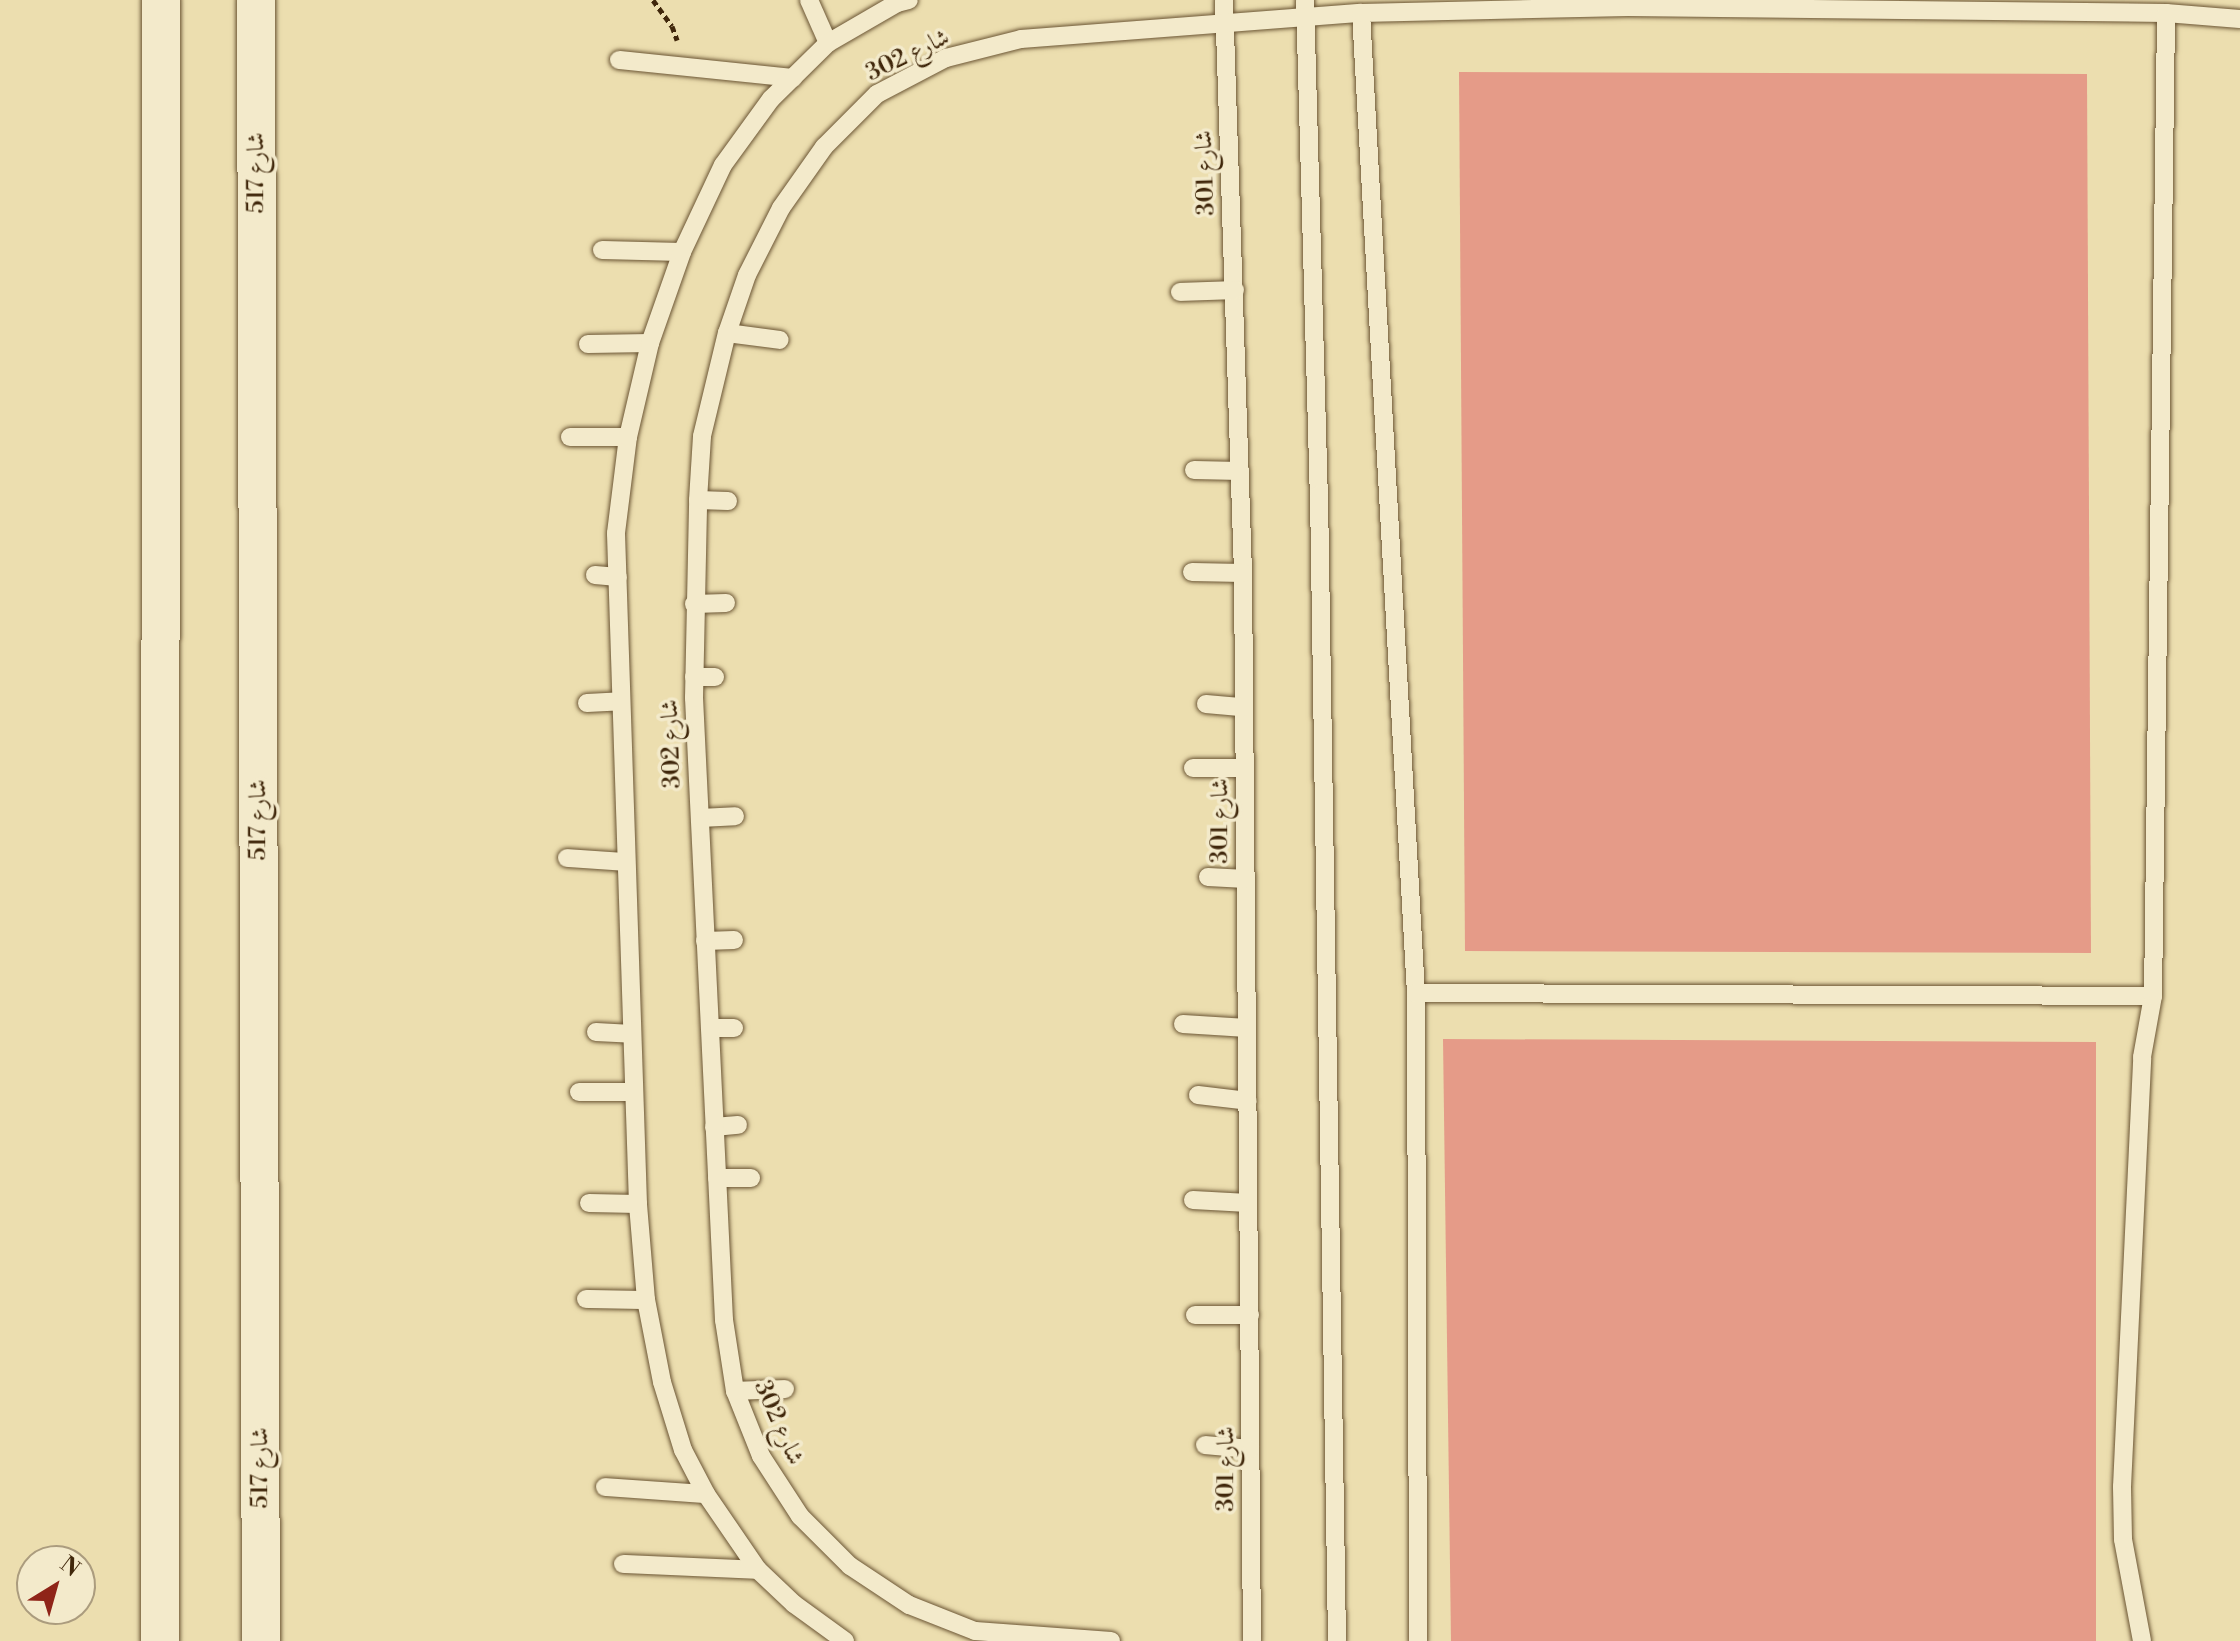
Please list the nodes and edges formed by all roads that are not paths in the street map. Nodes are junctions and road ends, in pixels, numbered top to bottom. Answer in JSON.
{"nodes":[{"id":1,"x":161,"y":0,"type":"edge"},
{"id":2,"x":256,"y":0,"type":"edge"},
{"id":3,"x":809,"y":0,"type":"edge"},
{"id":4,"x":909,"y":0,"type":"edge"},
{"id":5,"x":1224,"y":0,"type":"edge"},
{"id":6,"x":1628,"y":4,"type":"edge"},
{"id":7,"x":1305,"y":8,"type":"edge"},
{"id":8,"x":1361,"y":13,"type":"junction"},
{"id":9,"x":2166,"y":13,"type":"junction"},
{"id":10,"x":2240,"y":19,"type":"edge"},
{"id":11,"x":1225,"y":23,"type":"junction"},
{"id":12,"x":828,"y":43,"type":"junction"},
{"id":13,"x":619,"y":60,"type":"dead end"},
{"id":14,"x":793,"y":78,"type":"junction"},
{"id":15,"x":602,"y":250,"type":"dead end"},
{"id":16,"x":682,"y":252,"type":"junction"},
{"id":17,"x":1235,"y":290,"type":"junction"},
{"id":18,"x":1180,"y":292,"type":"dead end"},
{"id":19,"x":727,"y":333,"type":"junction"},
{"id":20,"x":780,"y":340,"type":"dead end"},
{"id":21,"x":650,"y":343,"type":"junction"},
{"id":22,"x":588,"y":344,"type":"dead end"},
{"id":23,"x":570,"y":437,"type":"dead end"},
{"id":24,"x":628,"y":437,"type":"junction"},
{"id":25,"x":1194,"y":470,"type":"dead end"},
{"id":26,"x":1240,"y":471,"type":"junction"},
{"id":27,"x":698,"y":500,"type":"junction"},
{"id":28,"x":728,"y":501,"type":"dead end"},
{"id":29,"x":1192,"y":572,"type":"dead end"},
{"id":30,"x":1243,"y":573,"type":"junction"},
{"id":31,"x":595,"y":575,"type":"dead end"},
{"id":32,"x":618,"y":577,"type":"junction"},
{"id":33,"x":726,"y":603,"type":"dead end"},
{"id":34,"x":694,"y":604,"type":"junction"},
{"id":35,"x":694,"y":677,"type":"junction"},
{"id":36,"x":715,"y":677,"type":"dead end"},
{"id":37,"x":621,"y":701,"type":"junction"},
{"id":38,"x":587,"y":703,"type":"dead end"},
{"id":39,"x":1206,"y":704,"type":"dead end"},
{"id":40,"x":1243,"y":707,"type":"junction"},
{"id":41,"x":1193,"y":768,"type":"dead end"},
{"id":42,"x":1245,"y":768,"type":"junction"},
{"id":43,"x":735,"y":816,"type":"dead end"},
{"id":44,"x":700,"y":818,"type":"junction"},
{"id":45,"x":567,"y":858,"type":"dead end"},
{"id":46,"x":626,"y":862,"type":"junction"},
{"id":47,"x":1208,"y":877,"type":"dead end"},
{"id":48,"x":1246,"y":879,"type":"junction"},
{"id":49,"x":734,"y":940,"type":"dead end"},
{"id":50,"x":705,"y":941,"type":"junction"},
{"id":51,"x":1416,"y":993,"type":"junction"},
{"id":52,"x":2153,"y":996,"type":"junction"},
{"id":53,"x":1183,"y":1024,"type":"dead end"},
{"id":54,"x":710,"y":1028,"type":"junction"},
{"id":55,"x":734,"y":1028,"type":"dead end"},
{"id":56,"x":1247,"y":1028,"type":"junction"},
{"id":57,"x":596,"y":1032,"type":"dead end"},
{"id":58,"x":632,"y":1034,"type":"junction"},
{"id":59,"x":579,"y":1092,"type":"dead end"},
{"id":60,"x":634,"y":1092,"type":"junction"},
{"id":61,"x":1198,"y":1095,"type":"dead end"},
{"id":62,"x":1248,"y":1101,"type":"junction"},
{"id":63,"x":738,"y":1125,"type":"dead end"},
{"id":64,"x":714,"y":1127,"type":"junction"},
{"id":65,"x":717,"y":1178,"type":"junction"},
{"id":66,"x":751,"y":1178,"type":"dead end"},
{"id":67,"x":1193,"y":1200,"type":"dead end"},
{"id":68,"x":589,"y":1203,"type":"dead end"},
{"id":69,"x":1248,"y":1203,"type":"junction"},
{"id":70,"x":638,"y":1204,"type":"junction"},
{"id":71,"x":586,"y":1299,"type":"dead end"},
{"id":72,"x":646,"y":1300,"type":"junction"},
{"id":73,"x":1195,"y":1315,"type":"dead end"},
{"id":74,"x":1250,"y":1315,"type":"junction"},
{"id":75,"x":785,"y":1389,"type":"dead end"},
{"id":76,"x":735,"y":1391,"type":"junction"},
{"id":77,"x":1205,"y":1445,"type":"dead end"},
{"id":78,"x":1250,"y":1449,"type":"junction"},
{"id":79,"x":605,"y":1487,"type":"dead end"},
{"id":80,"x":706,"y":1494,"type":"junction"},
{"id":81,"x":623,"y":1564,"type":"dead end"},
{"id":82,"x":758,"y":1570,"type":"junction"},
{"id":83,"x":160,"y":1641,"type":"edge"},
{"id":84,"x":261,"y":1641,"type":"edge"},
{"id":85,"x":845,"y":1641,"type":"edge"},
{"id":86,"x":1111,"y":1641,"type":"edge"},
{"id":87,"x":1252,"y":1641,"type":"edge"},
{"id":88,"x":1337,"y":1641,"type":"edge"},
{"id":89,"x":1418,"y":1641,"type":"edge"},
{"id":90,"x":2142,"y":1641,"type":"edge"}],
"edges":[{"from":1,"to":83,"type":"street"},
{"from":2,"to":84,"type":"street","name":"شارع 517"},
{"from":3,"to":12,"type":"lane"},
{"from":4,"to":12,"type":"lane","name":"شارع 302"},
{"from":5,"to":11,"type":"lane","name":"شارع 301"},
{"from":6,"to":8,"type":"lane","name":"شارع 302"},
{"from":6,"to":9,"type":"lane","name":"شارع 302"},
{"from":7,"to":8,"type":"lane","name":"شارع 302"},
{"from":7,"to":11,"type":"lane","name":"شارع 302"},
{"from":7,"to":88,"type":"lane"},
{"from":8,"to":51,"type":"lane"},
{"from":9,"to":10,"type":"lane","name":"شارع 302"},
{"from":9,"to":52,"type":"lane"},
{"from":11,"to":17,"type":"lane","name":"شارع 301"},
{"from":11,"to":19,"type":"lane","name":"شارع 302"},
{"from":12,"to":14,"type":"lane","name":"شارع 302"},
{"from":13,"to":14,"type":"lane"},
{"from":14,"to":16,"type":"lane","name":"شارع 302"},
{"from":15,"to":16,"type":"lane"},
{"from":16,"to":21,"type":"lane","name":"شارع 302"},
{"from":17,"to":18,"type":"lane"},
{"from":17,"to":26,"type":"lane","name":"شارع 301"},
{"from":19,"to":20,"type":"lane"},
{"from":19,"to":27,"type":"lane","name":"شارع 302"},
{"from":21,"to":22,"type":"lane"},
{"from":21,"to":24,"type":"lane","name":"شارع 302"},
{"from":23,"to":24,"type":"lane"},
{"from":24,"to":32,"type":"lane","name":"شارع 302"},
{"from":25,"to":26,"type":"lane"},
{"from":26,"to":30,"type":"lane","name":"شارع 301"},
{"from":27,"to":28,"type":"lane"},
{"from":27,"to":34,"type":"lane","name":"شارع 302"},
{"from":29,"to":30,"type":"lane"},
{"from":30,"to":40,"type":"lane","name":"شارع 301"},
{"from":31,"to":32,"type":"lane"},
{"from":32,"to":37,"type":"lane","name":"شارع 302"},
{"from":33,"to":34,"type":"lane"},
{"from":34,"to":35,"type":"lane","name":"شارع 302"},
{"from":35,"to":36,"type":"lane"},
{"from":35,"to":44,"type":"lane","name":"شارع 302"},
{"from":37,"to":38,"type":"lane"},
{"from":37,"to":46,"type":"lane","name":"شارع 302"},
{"from":39,"to":40,"type":"lane"},
{"from":40,"to":42,"type":"lane","name":"شارع 301"},
{"from":41,"to":42,"type":"lane"},
{"from":42,"to":48,"type":"lane","name":"شارع 301"},
{"from":43,"to":44,"type":"lane"},
{"from":44,"to":50,"type":"lane","name":"شارع 302"},
{"from":45,"to":46,"type":"lane"},
{"from":46,"to":58,"type":"lane","name":"شارع 302"},
{"from":47,"to":48,"type":"lane"},
{"from":48,"to":56,"type":"lane","name":"شارع 301"},
{"from":49,"to":50,"type":"lane"},
{"from":50,"to":54,"type":"lane","name":"شارع 302"},
{"from":51,"to":52,"type":"lane"},
{"from":51,"to":89,"type":"lane"},
{"from":52,"to":90,"type":"lane"},
{"from":53,"to":56,"type":"lane"},
{"from":54,"to":55,"type":"lane"},
{"from":54,"to":64,"type":"lane","name":"شارع 302"},
{"from":56,"to":62,"type":"lane","name":"شارع 301"},
{"from":57,"to":58,"type":"lane"},
{"from":58,"to":60,"type":"lane","name":"شارع 302"},
{"from":59,"to":60,"type":"lane"},
{"from":60,"to":70,"type":"lane","name":"شارع 302"},
{"from":61,"to":62,"type":"lane"},
{"from":62,"to":69,"type":"lane","name":"شارع 301"},
{"from":63,"to":64,"type":"lane"},
{"from":64,"to":65,"type":"lane","name":"شارع 302"},
{"from":65,"to":66,"type":"lane"},
{"from":65,"to":76,"type":"lane","name":"شارع 302"},
{"from":67,"to":69,"type":"lane"},
{"from":68,"to":70,"type":"lane"},
{"from":69,"to":74,"type":"lane","name":"شارع 301"},
{"from":70,"to":72,"type":"lane","name":"شارع 302"},
{"from":71,"to":72,"type":"lane"},
{"from":72,"to":80,"type":"lane","name":"شارع 302"},
{"from":73,"to":74,"type":"lane"},
{"from":74,"to":78,"type":"lane","name":"شارع 301"},
{"from":75,"to":76,"type":"lane"},
{"from":76,"to":86,"type":"lane","name":"شارع 302"},
{"from":77,"to":78,"type":"lane"},
{"from":78,"to":87,"type":"lane","name":"شارع 301"},
{"from":79,"to":80,"type":"lane"},
{"from":80,"to":82,"type":"lane","name":"شارع 302"},
{"from":81,"to":82,"type":"lane"},
{"from":82,"to":85,"type":"lane","name":"شارع 302"}]}
